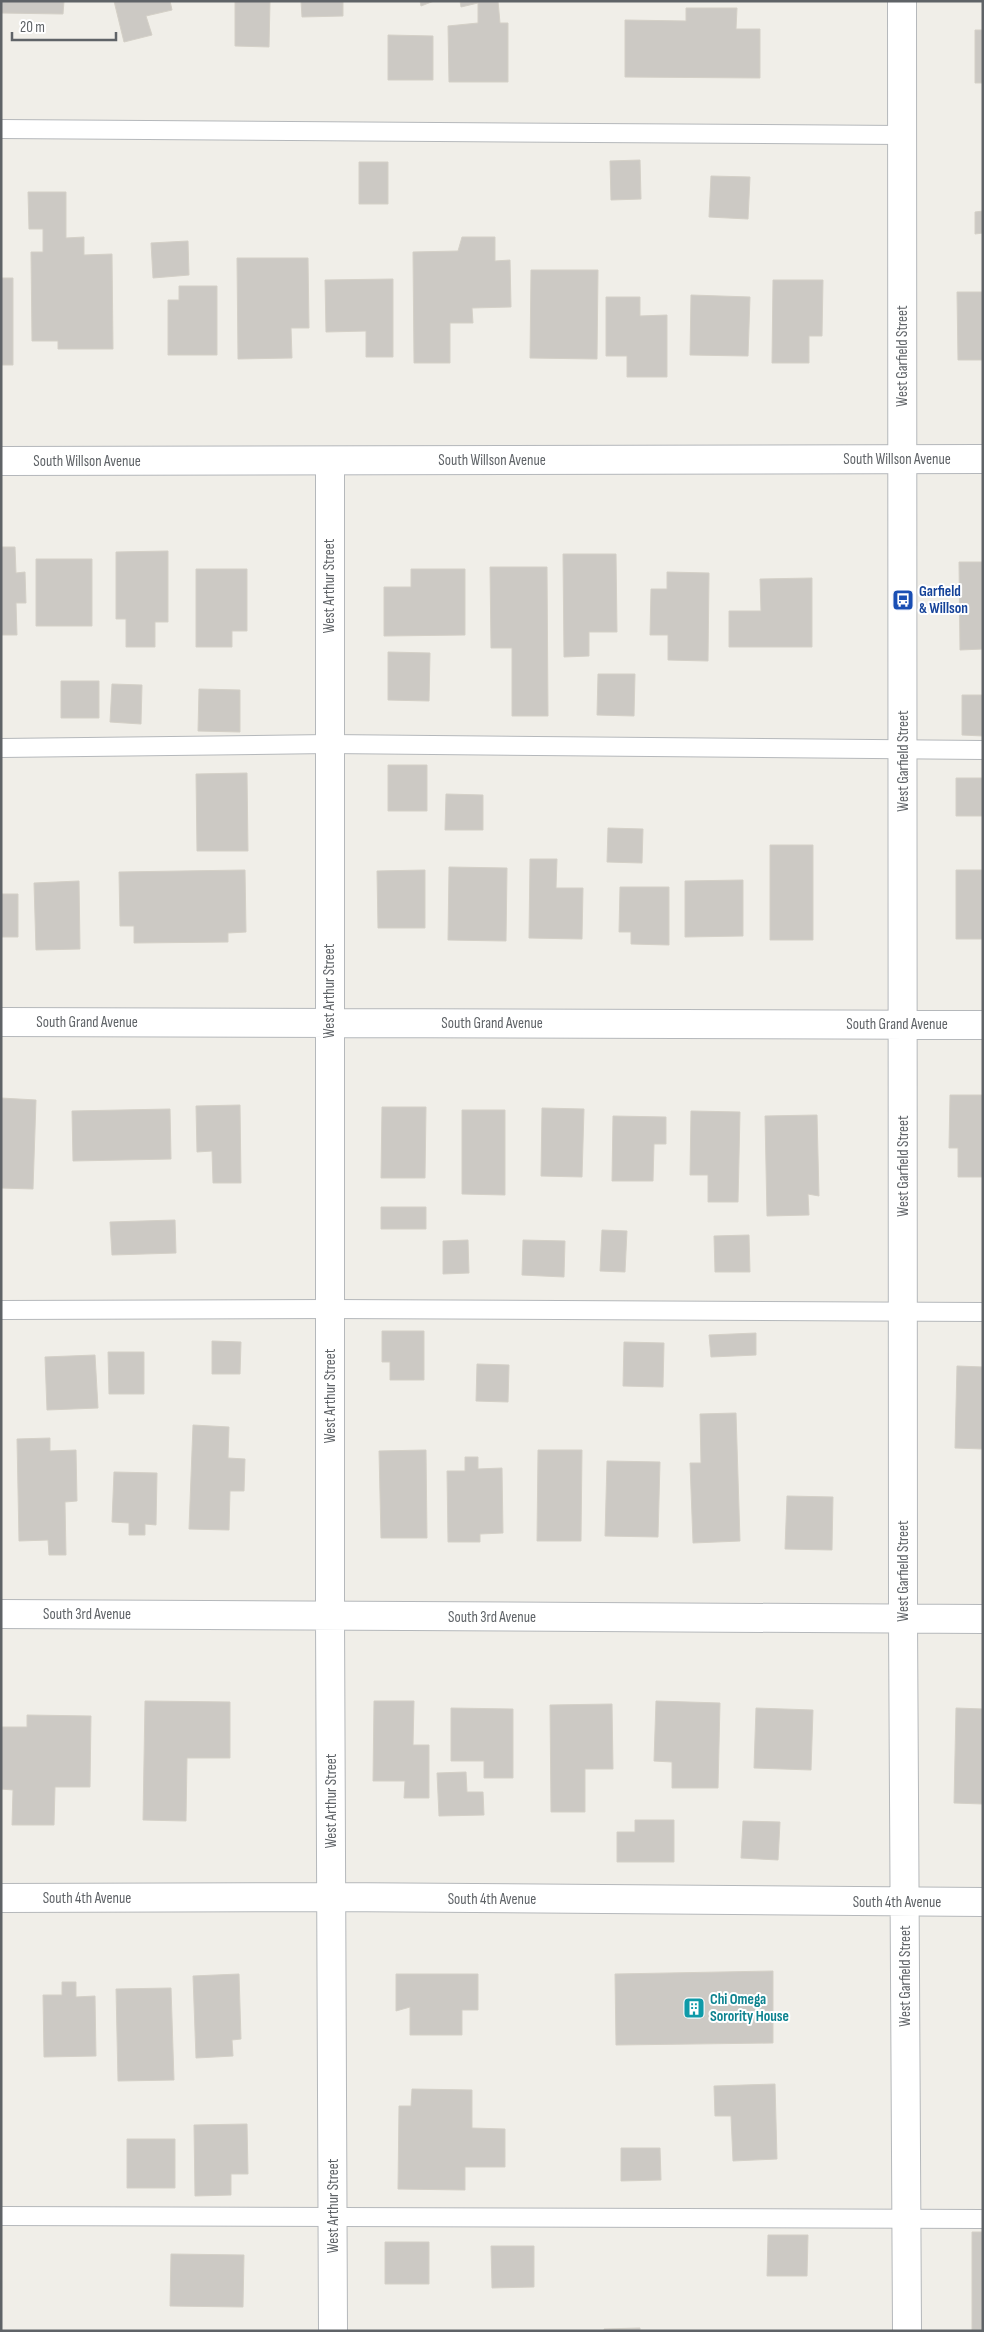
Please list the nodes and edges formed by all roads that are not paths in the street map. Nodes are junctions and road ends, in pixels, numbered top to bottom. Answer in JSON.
{"nodes":[{"id":1,"x":902,"y":1,"type":"edge"},
{"id":2,"x":1,"y":129,"type":"edge"},
{"id":3,"x":902,"y":135,"type":"junction"},
{"id":4,"x":903,"y":458,"type":"junction"},
{"id":5,"x":983,"y":459,"type":"edge"},
{"id":6,"x":1,"y":461,"type":"edge"},
{"id":7,"x":330,"y":461,"type":"junction"},
{"id":8,"x":329,"y":744,"type":"junction"},
{"id":9,"x":1,"y":748,"type":"edge"},
{"id":10,"x":903,"y":748,"type":"junction"},
{"id":11,"x":983,"y":750,"type":"edge"},
{"id":12,"x":1,"y":1022,"type":"edge"},
{"id":13,"x":329,"y":1022,"type":"junction"},
{"id":14,"x":903,"y":1024,"type":"junction"},
{"id":15,"x":983,"y":1024,"type":"edge"},
{"id":16,"x":330,"y":1309,"type":"junction"},
{"id":17,"x":1,"y":1310,"type":"edge"},
{"id":18,"x":903,"y":1312,"type":"junction"},
{"id":19,"x":983,"y":1312,"type":"edge"},
{"id":20,"x":1,"y":1614,"type":"edge"},
{"id":21,"x":330,"y":1616,"type":"junction"},
{"id":22,"x":903,"y":1619,"type":"junction"},
{"id":23,"x":983,"y":1619,"type":"edge"},
{"id":24,"x":1,"y":1898,"type":"edge"},
{"id":25,"x":331,"y":1898,"type":"junction"},
{"id":26,"x":905,"y":1902,"type":"junction"},
{"id":27,"x":983,"y":1902,"type":"edge"},
{"id":28,"x":1,"y":2216,"type":"edge"},
{"id":29,"x":333,"y":2217,"type":"junction"},
{"id":30,"x":907,"y":2219,"type":"junction"},
{"id":31,"x":983,"y":2219,"type":"edge"},
{"id":32,"x":333,"y":2331,"type":"edge"},
{"id":33,"x":907,"y":2331,"type":"edge"}],
"edges":[{"from":1,"to":3,"type":"street","name":"West Garfield Street"},
{"from":2,"to":3,"type":"lane"},
{"from":3,"to":4,"type":"street","name":"West Garfield Street"},
{"from":4,"to":5,"type":"street","name":"South Willson Avenue"},
{"from":4,"to":7,"type":"street","name":"South Willson Avenue"},
{"from":4,"to":10,"type":"street","name":"West Garfield Street"},
{"from":6,"to":7,"type":"street","name":"South Willson Avenue"},
{"from":7,"to":8,"type":"street","name":"West Arthur Street"},
{"from":8,"to":9,"type":"lane"},
{"from":8,"to":10,"type":"lane"},
{"from":8,"to":13,"type":"street","name":"West Arthur Street"},
{"from":10,"to":11,"type":"lane"},
{"from":10,"to":14,"type":"street","name":"West Garfield Street"},
{"from":12,"to":13,"type":"street","name":"South Grand Avenue"},
{"from":13,"to":14,"type":"street","name":"South Grand Avenue"},
{"from":13,"to":16,"type":"street","name":"West Arthur Street"},
{"from":14,"to":15,"type":"street","name":"South Grand Avenue"},
{"from":14,"to":18,"type":"street","name":"West Garfield Street"},
{"from":16,"to":17,"type":"lane"},
{"from":16,"to":18,"type":"lane"},
{"from":16,"to":21,"type":"street","name":"West Arthur Street"},
{"from":18,"to":19,"type":"lane"},
{"from":18,"to":22,"type":"street","name":"West Garfield Street"},
{"from":20,"to":21,"type":"street","name":"South 3rd Avenue"},
{"from":21,"to":22,"type":"street","name":"South 3rd Avenue"},
{"from":21,"to":25,"type":"street","name":"West Arthur Street"},
{"from":22,"to":23,"type":"street","name":"South 3rd Avenue"},
{"from":22,"to":26,"type":"street","name":"West Garfield Street"},
{"from":24,"to":25,"type":"street","name":"South 4th Avenue"},
{"from":25,"to":26,"type":"street","name":"South 4th Avenue"},
{"from":25,"to":29,"type":"street","name":"West Arthur Street"},
{"from":26,"to":27,"type":"street","name":"South 4th Avenue"},
{"from":26,"to":30,"type":"street","name":"West Garfield Street"},
{"from":28,"to":29,"type":"lane"},
{"from":29,"to":30,"type":"lane"},
{"from":29,"to":32,"type":"street","name":"West Arthur Street"},
{"from":30,"to":31,"type":"lane"},
{"from":30,"to":33,"type":"street","name":"West Garfield Street"}]}
